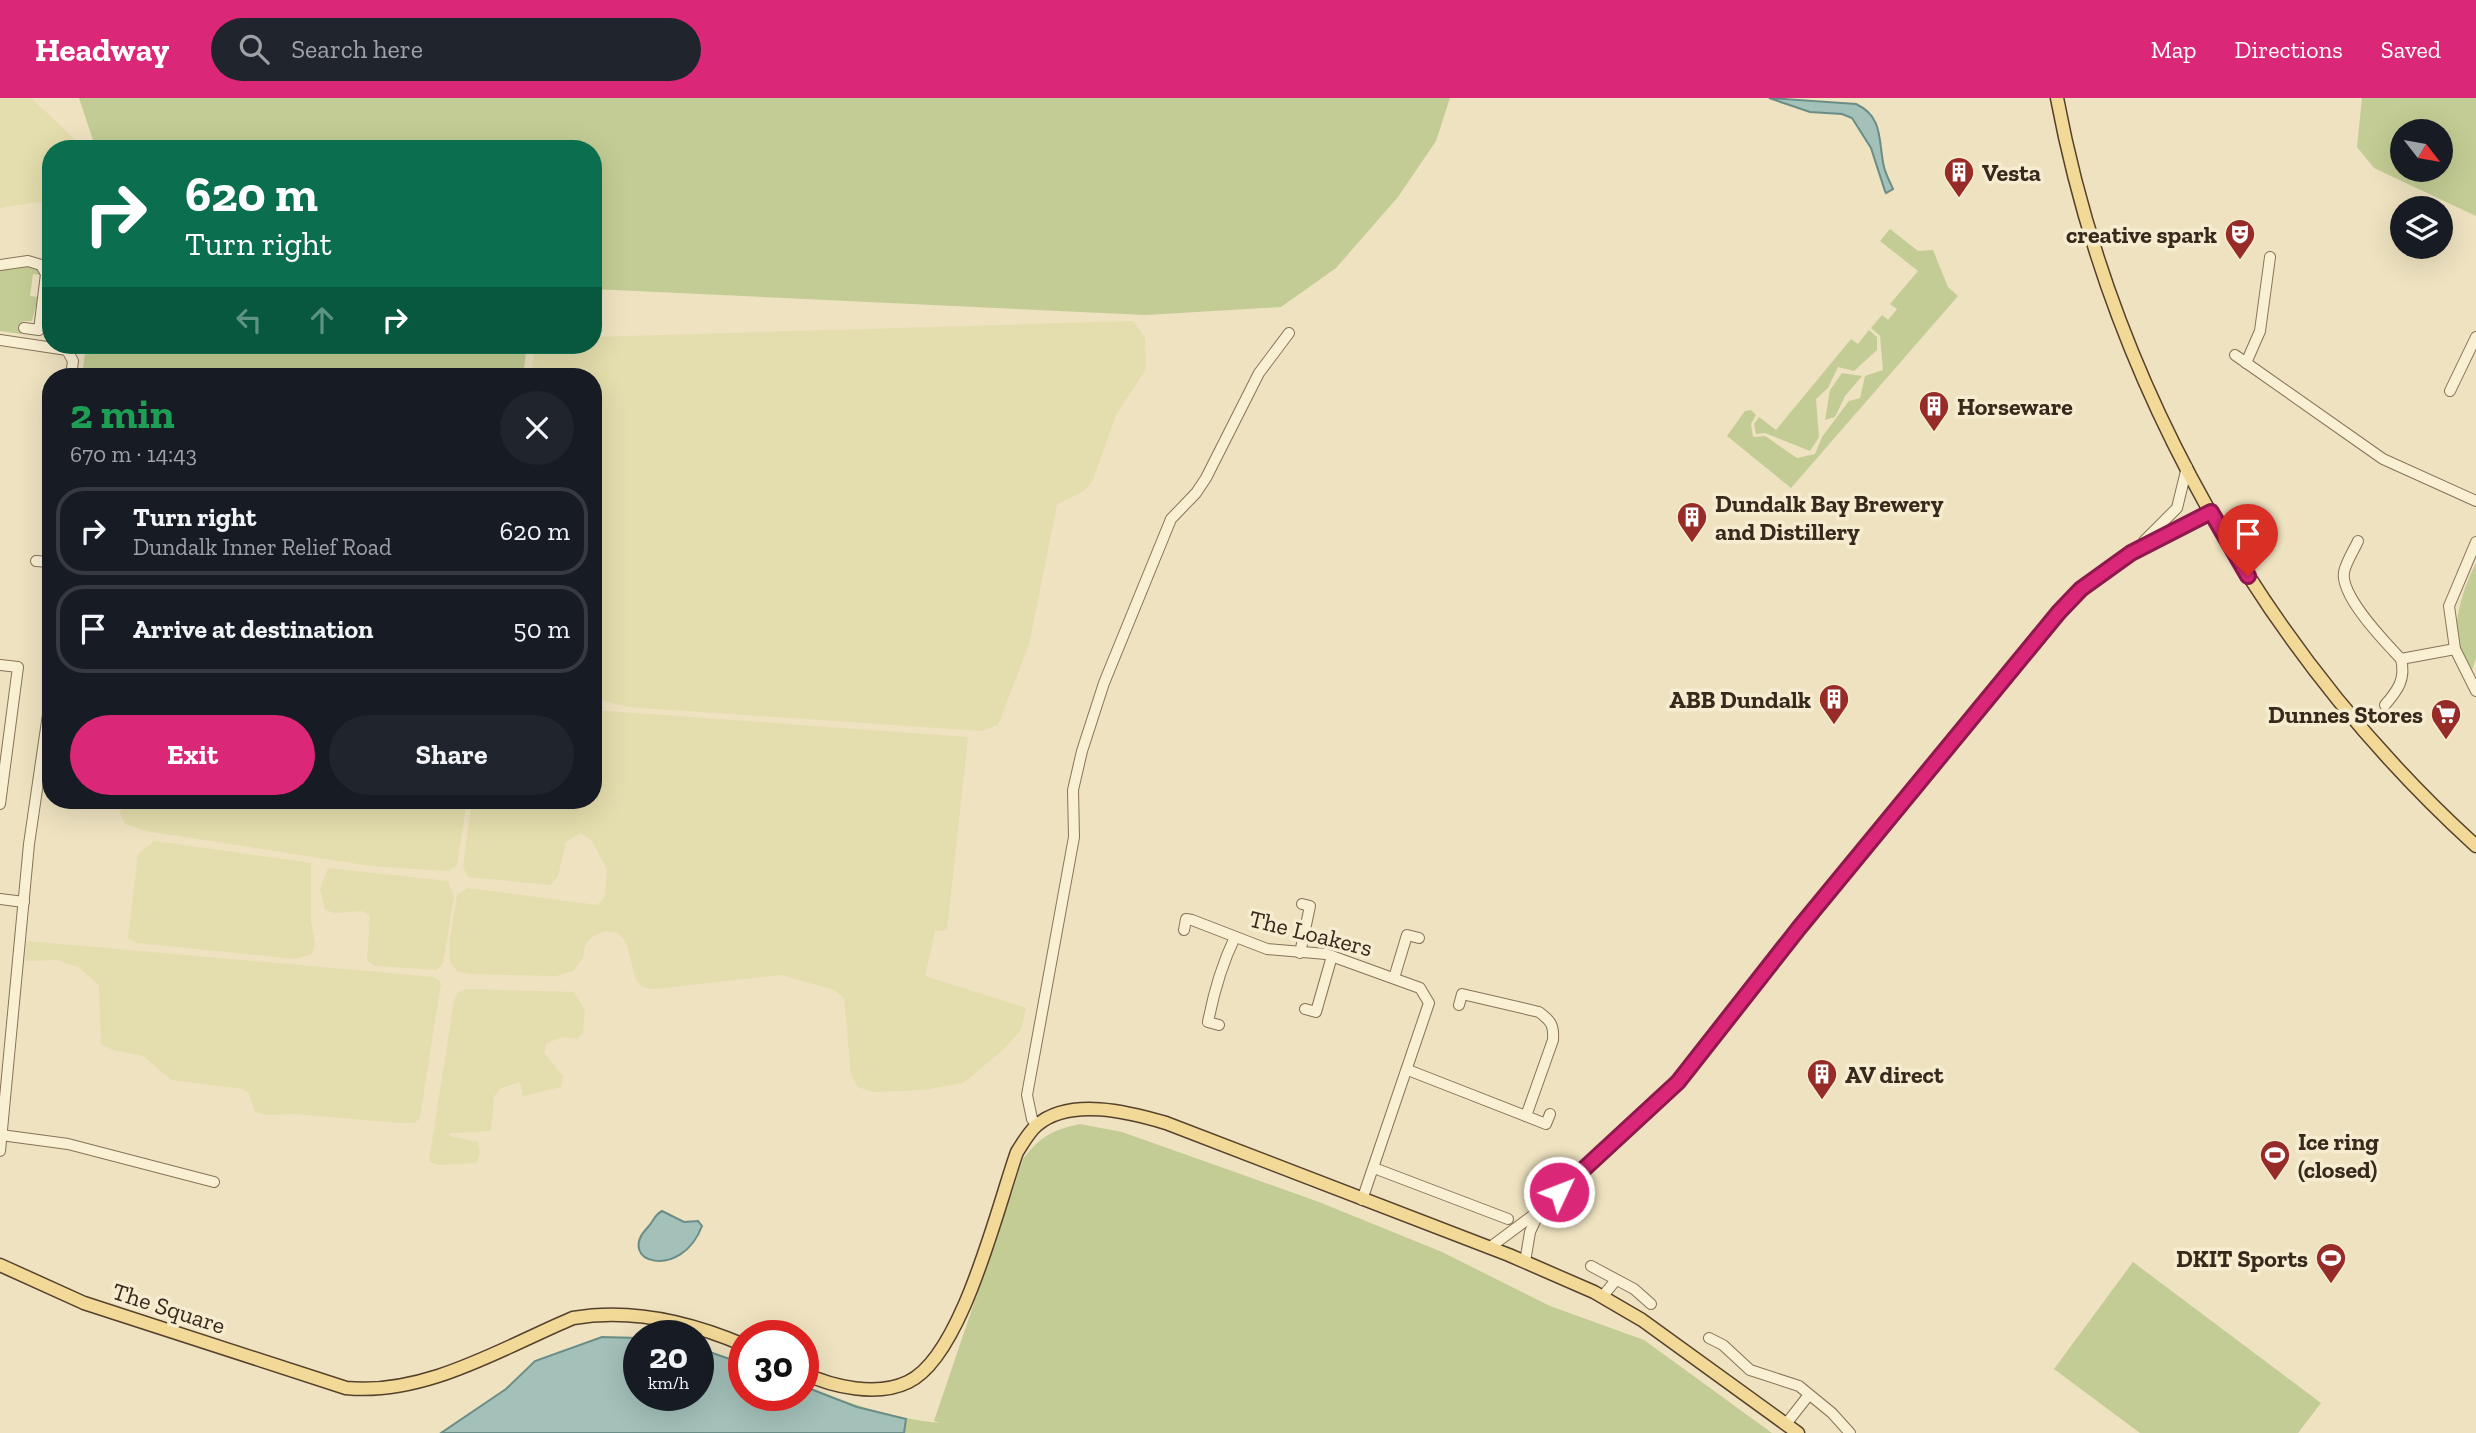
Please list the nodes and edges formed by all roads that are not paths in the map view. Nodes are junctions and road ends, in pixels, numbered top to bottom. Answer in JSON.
{"nodes":[{"id":1,"x":2057,"y":98,"type":"edge"},
{"id":2,"x":2270,"y":257,"type":"dead end"},
{"id":3,"x":0,"y":265,"type":"edge"},
{"id":4,"x":42,"y":267,"type":"edge"},
{"id":5,"x":42,"y":306,"type":"edge"},
{"id":6,"x":24,"y":328,"type":"dead end"},
{"id":7,"x":1289,"y":333,"type":"dead end"},
{"id":8,"x":0,"y":340,"type":"edge"},
{"id":9,"x":2475,"y":343,"type":"edge"},
{"id":10,"x":42,"y":346,"type":"edge"},
{"id":11,"x":2235,"y":355,"type":"dead end"},
{"id":12,"x":2246,"y":363,"type":"junction"},
{"id":13,"x":2450,"y":391,"type":"dead end"},
{"id":14,"x":2187,"y":466,"type":"junction"},
{"id":15,"x":2476,"y":501,"type":"edge"},
{"id":16,"x":2211,"y":512,"type":"junction"},
{"id":17,"x":2358,"y":541,"type":"dead end"},
{"id":18,"x":2476,"y":542,"type":"edge"},
{"id":19,"x":2131,"y":553,"type":"junction"},
{"id":20,"x":36,"y":561,"type":"dead end"},
{"id":21,"x":42,"y":561,"type":"edge"},
{"id":22,"x":2455,"y":649,"type":"junction"},
{"id":23,"x":2401,"y":659,"type":"junction"},
{"id":24,"x":0,"y":664,"type":"edge"},
{"id":25,"x":2476,"y":691,"type":"edge"},
{"id":26,"x":2385,"y":705,"type":"dead end"},
{"id":27,"x":42,"y":755,"type":"edge"},
{"id":28,"x":0,"y":804,"type":"edge"},
{"id":29,"x":2476,"y":846,"type":"edge"},
{"id":30,"x":0,"y":899,"type":"edge"},
{"id":31,"x":24,"y":902,"type":"junction"},
{"id":32,"x":1301,"y":904,"type":"dead end"},
{"id":33,"x":1184,"y":930,"type":"dead end"},
{"id":34,"x":1235,"y":937,"type":"junction"},
{"id":35,"x":1419,"y":938,"type":"dead end"},
{"id":36,"x":1300,"y":953,"type":"junction"},
{"id":37,"x":1332,"y":957,"type":"junction"},
{"id":38,"x":1394,"y":978,"type":"junction"},
{"id":39,"x":1459,"y":1004,"type":"dead end"},
{"id":40,"x":1305,"y":1009,"type":"dead end"},
{"id":41,"x":1219,"y":1024,"type":"dead end"},
{"id":42,"x":1408,"y":1070,"type":"junction"},
{"id":43,"x":1550,"y":1114,"type":"dead end"},
{"id":44,"x":1526,"y":1116,"type":"junction"},
{"id":45,"x":1037,"y":1125,"type":"junction"},
{"id":46,"x":1,"y":1135,"type":"edge"},
{"id":47,"x":0,"y":1151,"type":"edge"},
{"id":48,"x":1374,"y":1168,"type":"junction"},
{"id":49,"x":214,"y":1182,"type":"dead end"},
{"id":50,"x":1362,"y":1200,"type":"junction"},
{"id":51,"x":1539,"y":1210,"type":"junction"},
{"id":52,"x":1508,"y":1219,"type":"dead end"},
{"id":53,"x":1489,"y":1248,"type":"junction"},
{"id":54,"x":1525,"y":1262,"type":"junction"},
{"id":55,"x":0,"y":1265,"type":"edge"},
{"id":56,"x":1591,"y":1266,"type":"dead end"},
{"id":57,"x":1616,"y":1280,"type":"junction"},
{"id":58,"x":1602,"y":1297,"type":"junction"},
{"id":59,"x":1651,"y":1304,"type":"dead end"},
{"id":60,"x":1709,"y":1338,"type":"dead end"},
{"id":61,"x":728,"y":1340,"type":"edge"},
{"id":62,"x":819,"y":1377,"type":"edge"},
{"id":63,"x":1808,"y":1396,"type":"junction"},
{"id":64,"x":1786,"y":1424,"type":"junction"},
{"id":65,"x":1798,"y":1433,"type":"edge"},
{"id":66,"x":1850,"y":1433,"type":"edge"}],
"edges":[{"from":1,"to":14,"type":"main road"},
{"from":2,"to":12,"type":"street"},
{"from":3,"to":4,"type":"street"},
{"from":5,"to":6,"type":"street"},
{"from":7,"to":45,"type":"street"},
{"from":8,"to":10,"type":"street"},
{"from":9,"to":13,"type":"street"},
{"from":11,"to":12,"type":"street"},
{"from":12,"to":15,"type":"street"},
{"from":14,"to":16,"type":"main road"},
{"from":14,"to":19,"type":"street"},
{"from":16,"to":19,"type":"street"},
{"from":16,"to":29,"type":"main road"},
{"from":17,"to":23,"type":"street"},
{"from":18,"to":22,"type":"street"},
{"from":19,"to":51,"type":"street"},
{"from":20,"to":21,"type":"street"},
{"from":22,"to":23,"type":"street"},
{"from":22,"to":25,"type":"street"},
{"from":23,"to":26,"type":"street"},
{"from":24,"to":28,"type":"street"},
{"from":27,"to":31,"type":"street"},
{"from":30,"to":31,"type":"street"},
{"from":31,"to":46,"type":"street"},
{"from":32,"to":36,"type":"street"},
{"from":33,"to":34,"type":"street","name":"The Loakers"},
{"from":34,"to":36,"type":"street","name":"The Loakers"},
{"from":34,"to":41,"type":"street"},
{"from":35,"to":38,"type":"street"},
{"from":36,"to":37,"type":"street","name":"The Loakers"},
{"from":37,"to":38,"type":"street","name":"The Loakers"},
{"from":37,"to":40,"type":"street"},
{"from":38,"to":42,"type":"street","name":"The Loakers"},
{"from":39,"to":44,"type":"street"},
{"from":42,"to":44,"type":"street"},
{"from":42,"to":48,"type":"street","name":"The Loakers"},
{"from":43,"to":44,"type":"street"},
{"from":45,"to":50,"type":"main road"},
{"from":45,"to":62,"type":"main road"},
{"from":46,"to":47,"type":"street"},
{"from":46,"to":49,"type":"street"},
{"from":48,"to":50,"type":"street","name":"The Loakers"},
{"from":48,"to":52,"type":"street"},
{"from":50,"to":53,"type":"main road"},
{"from":51,"to":53,"type":"street"},
{"from":51,"to":54,"type":"street"},
{"from":53,"to":54,"type":"main road"},
{"from":54,"to":58,"type":"main road"},
{"from":55,"to":61,"type":"main road","name":"The Square"},
{"from":56,"to":57,"type":"street"},
{"from":57,"to":58,"type":"street"},
{"from":57,"to":59,"type":"street"},
{"from":58,"to":64,"type":"main road"},
{"from":60,"to":63,"type":"street"},
{"from":63,"to":64,"type":"street"},
{"from":63,"to":66,"type":"street"},
{"from":64,"to":65,"type":"main road"}]}
